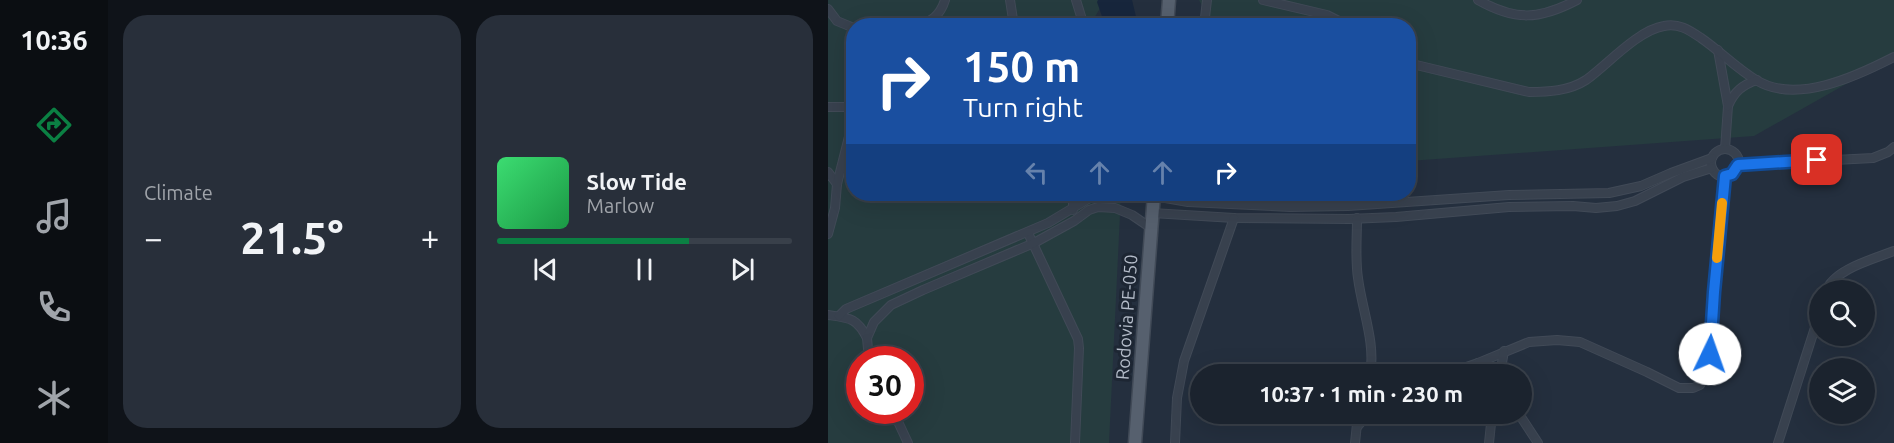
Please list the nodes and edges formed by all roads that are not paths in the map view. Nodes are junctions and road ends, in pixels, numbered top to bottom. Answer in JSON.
{"nodes":[{"id":1,"x":945,"y":0,"type":"edge"},
{"id":2,"x":1010,"y":0,"type":"edge"},
{"id":3,"x":1076,"y":0,"type":"edge"},
{"id":4,"x":1169,"y":0,"type":"edge"},
{"id":5,"x":1207,"y":0,"type":"edge"},
{"id":6,"x":1263,"y":0,"type":"edge"},
{"id":7,"x":1478,"y":0,"type":"edge"},
{"id":8,"x":1577,"y":0,"type":"edge"},
{"id":9,"x":828,"y":9,"type":"edge"},
{"id":10,"x":934,"y":18,"type":"edge"},
{"id":11,"x":1013,"y":18,"type":"edge"},
{"id":12,"x":1082,"y":18,"type":"edge"},
{"id":13,"x":1168,"y":18,"type":"edge"},
{"id":14,"x":1205,"y":18,"type":"edge"},
{"id":15,"x":1333,"y":18,"type":"edge"},
{"id":16,"x":846,"y":25,"type":"edge"},
{"id":17,"x":1718,"y":50,"type":"junction"},
{"id":18,"x":1894,"y":57,"type":"edge"},
{"id":19,"x":1416,"y":65,"type":"edge"},
{"id":20,"x":1756,"y":80,"type":"junction"},
{"id":21,"x":1728,"y":106,"type":"junction"},
{"id":22,"x":828,"y":107,"type":"edge"},
{"id":23,"x":846,"y":107,"type":"edge"},
{"id":24,"x":1894,"y":147,"type":"edge"},
{"id":25,"x":846,"y":149,"type":"edge"},
{"id":26,"x":1725,"y":149,"type":"junction"},
{"id":27,"x":1712,"y":158,"type":"junction"},
{"id":28,"x":1738,"y":165,"type":"junction"},
{"id":29,"x":1712,"y":168,"type":"junction"},
{"id":30,"x":828,"y":172,"type":"edge"},
{"id":31,"x":1725,"y":176,"type":"junction"},
{"id":32,"x":837,"y":184,"type":"junction"},
{"id":33,"x":1073,"y":201,"type":"edge"},
{"id":34,"x":1085,"y":201,"type":"edge"},
{"id":35,"x":1117,"y":201,"type":"edge"},
{"id":36,"x":1153,"y":201,"type":"edge"},
{"id":37,"x":1183,"y":201,"type":"edge"},
{"id":38,"x":1355,"y":201,"type":"edge"},
{"id":39,"x":1188,"y":202,"type":"junction"},
{"id":40,"x":1222,"y":205,"type":"junction"},
{"id":41,"x":1356,"y":205,"type":"junction"},
{"id":42,"x":1073,"y":208,"type":"junction"},
{"id":43,"x":1115,"y":208,"type":"junction"},
{"id":44,"x":1152,"y":213,"type":"junction"},
{"id":45,"x":1186,"y":215,"type":"junction"},
{"id":46,"x":1221,"y":218,"type":"junction"},
{"id":47,"x":1234,"y":218,"type":"junction"},
{"id":48,"x":1357,"y":218,"type":"junction"},
{"id":49,"x":1074,"y":221,"type":"junction"},
{"id":50,"x":1151,"y":228,"type":"junction"},
{"id":51,"x":1028,"y":232,"type":"junction"},
{"id":52,"x":828,"y":234,"type":"edge"},
{"id":53,"x":1034,"y":243,"type":"junction"},
{"id":54,"x":1894,"y":251,"type":"edge"},
{"id":55,"x":964,"y":259,"type":"junction"},
{"id":56,"x":969,"y":271,"type":"junction"},
{"id":57,"x":1833,"y":280,"type":"edge"},
{"id":58,"x":828,"y":315,"type":"edge"},
{"id":59,"x":839,"y":316,"type":"junction"},
{"id":60,"x":867,"y":338,"type":"junction"},
{"id":61,"x":868,"y":346,"type":"edge"},
{"id":62,"x":1809,"y":346,"type":"edge"},
{"id":63,"x":1504,"y":351,"type":"junction"},
{"id":64,"x":1478,"y":363,"type":"joint"},
{"id":65,"x":1370,"y":364,"type":"edge"},
{"id":66,"x":1475,"y":364,"type":"edge"},
{"id":67,"x":1502,"y":364,"type":"edge"},
{"id":68,"x":899,"y":424,"type":"edge"},
{"id":69,"x":1357,"y":424,"type":"edge"},
{"id":70,"x":1360,"y":424,"type":"edge"},
{"id":71,"x":1491,"y":424,"type":"edge"},
{"id":72,"x":1526,"y":424,"type":"edge"},
{"id":73,"x":1356,"y":429,"type":"junction"},
{"id":74,"x":908,"y":443,"type":"edge"},
{"id":75,"x":1075,"y":443,"type":"edge"},
{"id":76,"x":1135,"y":443,"type":"edge"},
{"id":77,"x":1175,"y":443,"type":"edge"},
{"id":78,"x":1355,"y":443,"type":"edge"},
{"id":79,"x":1489,"y":443,"type":"edge"},
{"id":80,"x":1538,"y":443,"type":"edge"},
{"id":81,"x":1778,"y":443,"type":"edge"}],
"edges":[{"from":1,"to":10,"type":"street"},
{"from":2,"to":11,"type":"street"},
{"from":3,"to":12,"type":"street"},
{"from":4,"to":13,"type":"main road"},
{"from":5,"to":14,"type":"street"},
{"from":6,"to":15,"type":"street"},
{"from":7,"to":8,"type":"street"},
{"from":9,"to":16,"type":"street"},
{"from":17,"to":19,"type":"street"},
{"from":17,"to":20,"type":"street"},
{"from":17,"to":21,"type":"street"},
{"from":18,"to":20,"type":"street"},
{"from":20,"to":21,"type":"street"},
{"from":21,"to":26,"type":"street"},
{"from":22,"to":23,"type":"street"},
{"from":24,"to":28,"type":"street"},
{"from":25,"to":32,"type":"street"},
{"from":26,"to":27,"type":"street"},
{"from":26,"to":28,"type":"street"},
{"from":27,"to":29,"type":"street"},
{"from":27,"to":41,"type":"street"},
{"from":28,"to":31,"type":"street"},
{"from":29,"to":31,"type":"street"},
{"from":29,"to":48,"type":"street"},
{"from":30,"to":32,"type":"street"},
{"from":31,"to":63,"type":"street"},
{"from":32,"to":52,"type":"street"},
{"from":33,"to":42,"type":"street"},
{"from":34,"to":42,"type":"street"},
{"from":35,"to":43,"type":"street"},
{"from":36,"to":44,"type":"main road","name":"Rodovia PE-050"},
{"from":37,"to":39,"type":"street"},
{"from":38,"to":41,"type":"street"},
{"from":39,"to":40,"type":"street"},
{"from":39,"to":45,"type":"street"},
{"from":40,"to":41,"type":"street"},
{"from":40,"to":46,"type":"street"},
{"from":41,"to":48,"type":"street"},
{"from":41,"to":48,"type":"street"},
{"from":42,"to":49,"type":"street"},
{"from":42,"to":51,"type":"street"},
{"from":43,"to":49,"type":"street"},
{"from":43,"to":50,"type":"street"},
{"from":44,"to":45,"type":"street"},
{"from":44,"to":50,"type":"main road","name":"Rodovia PE-050"},
{"from":45,"to":46,"type":"street"},
{"from":46,"to":47,"type":"street"},
{"from":47,"to":48,"type":"street"},
{"from":47,"to":77,"type":"street"},
{"from":48,"to":65,"type":"street"},
{"from":49,"to":53,"type":"street"},
{"from":50,"to":76,"type":"main road","name":"Rodovia PE-050"},
{"from":51,"to":53,"type":"street"},
{"from":51,"to":55,"type":"street"},
{"from":53,"to":56,"type":"street"},
{"from":53,"to":75,"type":"street"},
{"from":54,"to":57,"type":"street"},
{"from":55,"to":56,"type":"street"},
{"from":55,"to":59,"type":"street"},
{"from":56,"to":60,"type":"street"},
{"from":58,"to":59,"type":"street"},
{"from":59,"to":60,"type":"street"},
{"from":60,"to":61,"type":"street"},
{"from":62,"to":81,"type":"street"},
{"from":63,"to":64,"type":"street"},
{"from":63,"to":67,"type":"street"},
{"from":64,"to":66,"type":"street"},
{"from":68,"to":74,"type":"street"},
{"from":69,"to":73,"type":"street"},
{"from":70,"to":73,"type":"street"},
{"from":71,"to":79,"type":"street"},
{"from":72,"to":80,"type":"street"},
{"from":73,"to":78,"type":"street"}]}
